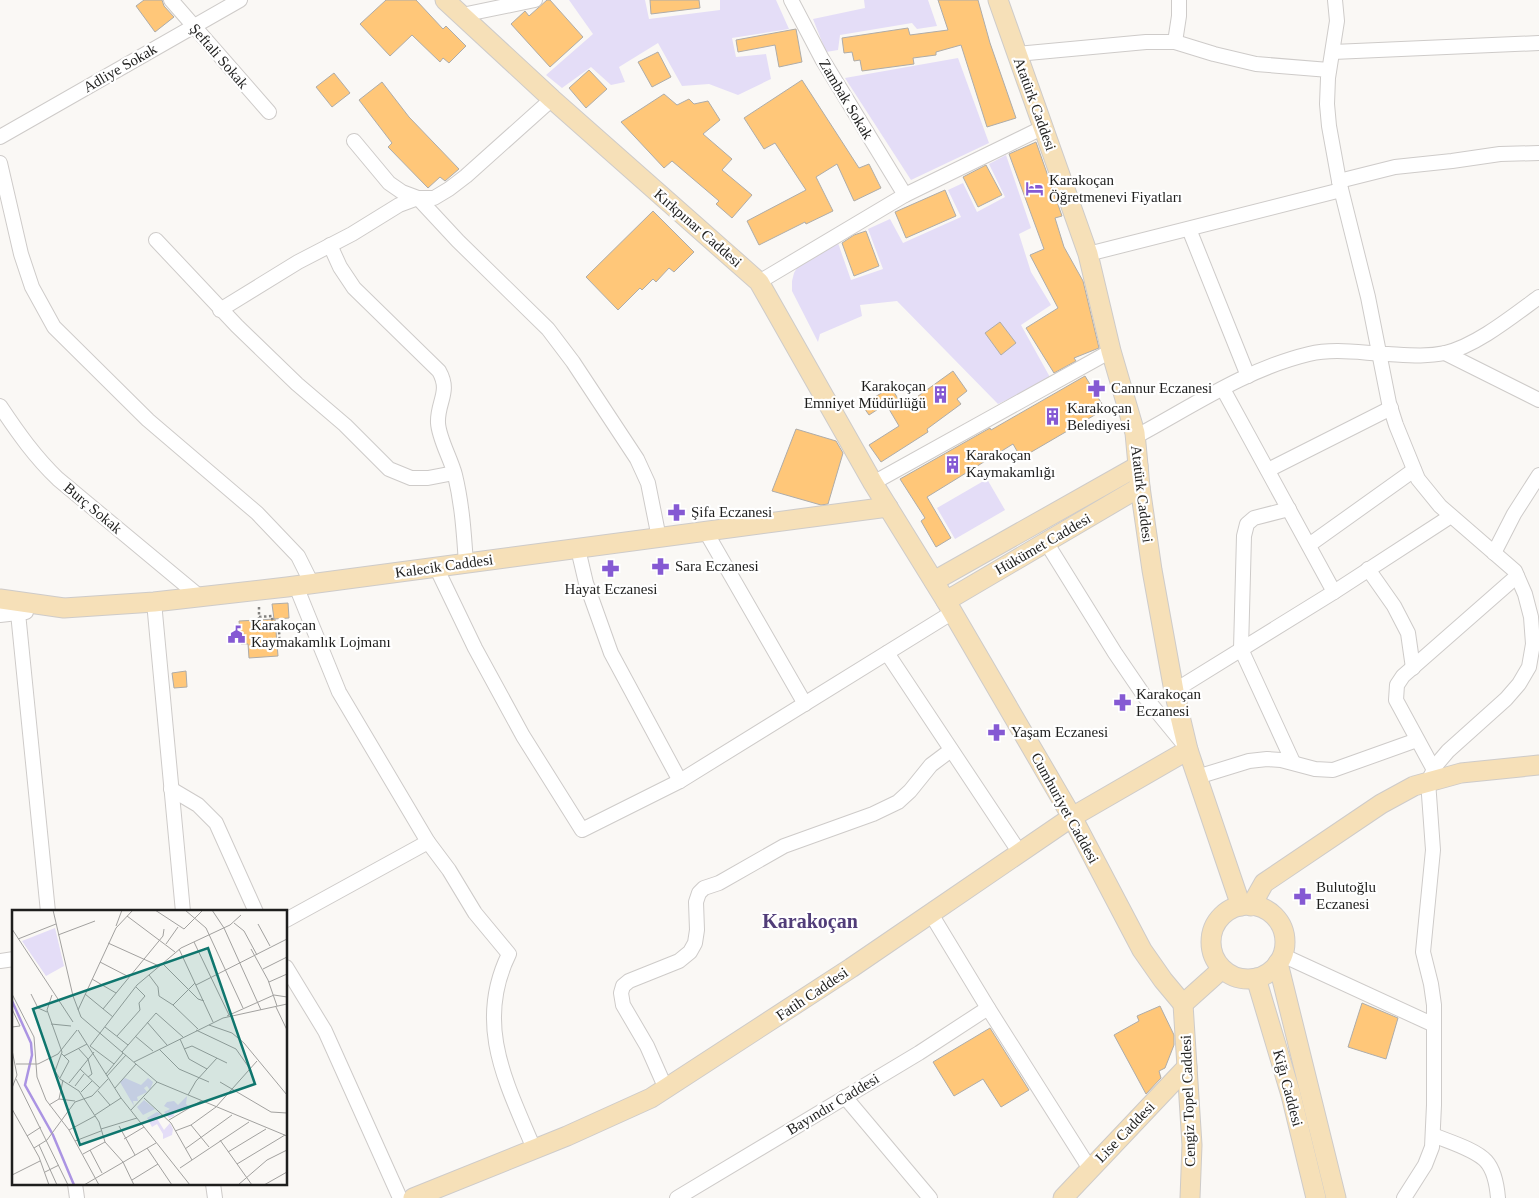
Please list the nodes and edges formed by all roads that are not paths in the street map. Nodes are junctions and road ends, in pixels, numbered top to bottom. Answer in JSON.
{"nodes":[{"id":1,"x":171,"y":0,"type":"edge"},
{"id":2,"x":240,"y":0,"type":"edge"},
{"id":3,"x":445,"y":0,"type":"edge"},
{"id":4,"x":535,"y":0,"type":"edge"},
{"id":5,"x":791,"y":0,"type":"edge"},
{"id":6,"x":998,"y":0,"type":"edge"},
{"id":7,"x":1179,"y":0,"type":"edge"},
{"id":8,"x":1335,"y":0,"type":"edge"},
{"id":9,"x":462,"y":16,"type":"junction"},
{"id":10,"x":193,"y":27,"type":"junction"},
{"id":11,"x":1175,"y":42,"type":"junction"},
{"id":12,"x":1539,"y":42,"type":"edge"},
{"id":13,"x":1333,"y":52,"type":"junction"},
{"id":14,"x":1017,"y":54,"type":"junction"},
{"id":15,"x":1329,"y":70,"type":"junction"},
{"id":16,"x":552,"y":99,"type":"junction"},
{"id":17,"x":269,"y":112,"type":"dead end"},
{"id":18,"x":1044,"y":128,"type":"junction"},
{"id":19,"x":0,"y":137,"type":"edge"},
{"id":20,"x":354,"y":141,"type":"dead end"},
{"id":21,"x":1539,"y":153,"type":"edge"},
{"id":22,"x":0,"y":162,"type":"edge"},
{"id":23,"x":1340,"y":185,"type":"junction"},
{"id":24,"x":905,"y":195,"type":"junction"},
{"id":25,"x":418,"y":198,"type":"junction"},
{"id":26,"x":1188,"y":228,"type":"junction"},
{"id":27,"x":156,"y":240,"type":"dead end"},
{"id":28,"x":330,"y":245,"type":"junction"},
{"id":29,"x":1088,"y":254,"type":"junction"},
{"id":30,"x":759,"y":282,"type":"junction"},
{"id":31,"x":1539,"y":298,"type":"edge"},
{"id":32,"x":220,"y":310,"type":"junction"},
{"id":33,"x":1111,"y":351,"type":"junction"},
{"id":34,"x":1446,"y":353,"type":"junction"},
{"id":35,"x":1380,"y":354,"type":"junction"},
{"id":36,"x":1248,"y":376,"type":"junction"},
{"id":37,"x":1223,"y":389,"type":"junction"},
{"id":38,"x":1539,"y":400,"type":"edge"},
{"id":39,"x":0,"y":406,"type":"edge"},
{"id":40,"x":1391,"y":408,"type":"junction"},
{"id":41,"x":1135,"y":437,"type":"junction"},
{"id":42,"x":1138,"y":466,"type":"junction"},
{"id":43,"x":1268,"y":470,"type":"junction"},
{"id":44,"x":1414,"y":470,"type":"junction"},
{"id":45,"x":454,"y":473,"type":"junction"},
{"id":46,"x":1539,"y":475,"type":"edge"},
{"id":47,"x":873,"y":483,"type":"junction"},
{"id":48,"x":1140,"y":487,"type":"junction"},
{"id":49,"x":888,"y":507,"type":"junction"},
{"id":50,"x":1289,"y":509,"type":"junction"},
{"id":51,"x":1451,"y":516,"type":"junction"},
{"id":52,"x":706,"y":532,"type":"junction"},
{"id":53,"x":659,"y":538,"type":"junction"},
{"id":54,"x":1046,"y":542,"type":"junction"},
{"id":55,"x":1308,"y":545,"type":"junction"},
{"id":56,"x":578,"y":549,"type":"junction"},
{"id":57,"x":1494,"y":553,"type":"junction"},
{"id":58,"x":466,"y":564,"type":"junction"},
{"id":59,"x":436,"y":568,"type":"junction"},
{"id":60,"x":1368,"y":569,"type":"junction"},
{"id":61,"x":1517,"y":576,"type":"junction"},
{"id":62,"x":934,"y":581,"type":"junction"},
{"id":63,"x":304,"y":585,"type":"junction"},
{"id":64,"x":1334,"y":592,"type":"junction"},
{"id":65,"x":200,"y":597,"type":"junction"},
{"id":66,"x":0,"y":599,"type":"edge"},
{"id":67,"x":154,"y":602,"type":"junction"},
{"id":68,"x":949,"y":606,"type":"junction"},
{"id":69,"x":64,"y":608,"type":"junction"},
{"id":70,"x":18,"y":613,"type":"junction"},
{"id":71,"x":0,"y":615,"type":"edge"},
{"id":72,"x":1241,"y":649,"type":"junction"},
{"id":73,"x":886,"y":653,"type":"junction"},
{"id":74,"x":1413,"y":668,"type":"junction"},
{"id":75,"x":1174,"y":690,"type":"junction"},
{"id":76,"x":805,"y":704,"type":"junction"},
{"id":77,"x":1417,"y":740,"type":"junction"},
{"id":78,"x":951,"y":750,"type":"junction"},
{"id":79,"x":1188,"y":750,"type":"junction"},
{"id":80,"x":1293,"y":762,"type":"junction"},
{"id":81,"x":1539,"y":765,"type":"edge"},
{"id":82,"x":1197,"y":776,"type":"junction"},
{"id":83,"x":1431,"y":776,"type":"junction"},
{"id":84,"x":680,"y":781,"type":"junction"},
{"id":85,"x":171,"y":789,"type":"junction"},
{"id":86,"x":1072,"y":817,"type":"junction"},
{"id":87,"x":428,"y":842,"type":"junction"},
{"id":88,"x":1020,"y":853,"type":"junction"},
{"id":89,"x":1246,"y":906,"type":"junction"},
{"id":90,"x":48,"y":910,"type":"edge"},
{"id":91,"x":183,"y":910,"type":"edge"},
{"id":92,"x":255,"y":910,"type":"edge"},
{"id":93,"x":931,"y":914,"type":"junction"},
{"id":94,"x":288,"y":919,"type":"edge"},
{"id":95,"x":1280,"y":959,"type":"junction"},
{"id":96,"x":1222,"y":969,"type":"junction"},
{"id":97,"x":288,"y":970,"type":"edge"},
{"id":98,"x":1256,"y":978,"type":"junction"},
{"id":99,"x":1183,"y":1004,"type":"junction"},
{"id":100,"x":988,"y":1008,"type":"junction"},
{"id":101,"x":1434,"y":1025,"type":"junction"},
{"id":102,"x":1187,"y":1067,"type":"junction"},
{"id":103,"x":666,"y":1089,"type":"junction"},
{"id":104,"x":845,"y":1097,"type":"junction"},
{"id":105,"x":1432,"y":1135,"type":"junction"},
{"id":106,"x":534,"y":1149,"type":"junction"},
{"id":107,"x":1090,"y":1169,"type":"junction"},
{"id":108,"x":700,"y":1193,"type":"edge"},
{"id":109,"x":425,"y":1196,"type":"edge"},
{"id":110,"x":400,"y":1198,"type":"edge"},
{"id":111,"x":677,"y":1198,"type":"edge"},
{"id":112,"x":930,"y":1198,"type":"edge"},
{"id":113,"x":1063,"y":1198,"type":"edge"},
{"id":114,"x":1190,"y":1198,"type":"edge"},
{"id":115,"x":1316,"y":1198,"type":"edge"},
{"id":116,"x":1336,"y":1198,"type":"edge"},
{"id":117,"x":1404,"y":1198,"type":"edge"},
{"id":118,"x":1498,"y":1198,"type":"edge"}],
"edges":[{"from":1,"to":10,"type":"street","name":"Şeftali Sokak"},
{"from":2,"to":10,"type":"street","name":"Adliye Sokak"},
{"from":3,"to":9,"type":"street","name":"Kırkpınar Caddesi"},
{"from":4,"to":9,"type":"street"},
{"from":5,"to":24,"type":"street","name":"Zambak Sokak"},
{"from":6,"to":14,"type":"street","name":"Atatürk Caddesi"},
{"from":7,"to":11,"type":"street"},
{"from":8,"to":13,"type":"street"},
{"from":9,"to":16,"type":"street","name":"Kırkpınar Caddesi"},
{"from":10,"to":17,"type":"street","name":"Şeftali Sokak"},
{"from":10,"to":19,"type":"street","name":"Adliye Sokak"},
{"from":11,"to":14,"type":"street"},
{"from":11,"to":15,"type":"street"},
{"from":12,"to":13,"type":"street"},
{"from":13,"to":15,"type":"street"},
{"from":14,"to":18,"type":"street","name":"Atatürk Caddesi"},
{"from":15,"to":23,"type":"street"},
{"from":16,"to":25,"type":"street"},
{"from":16,"to":30,"type":"street","name":"Kırkpınar Caddesi"},
{"from":18,"to":24,"type":"street"},
{"from":18,"to":29,"type":"street","name":"Atatürk Caddesi"},
{"from":20,"to":25,"type":"street"},
{"from":21,"to":23,"type":"street"},
{"from":22,"to":63,"type":"street"},
{"from":23,"to":26,"type":"street"},
{"from":23,"to":35,"type":"street"},
{"from":24,"to":30,"type":"street"},
{"from":25,"to":28,"type":"street"},
{"from":25,"to":53,"type":"street"},
{"from":26,"to":29,"type":"street"},
{"from":26,"to":36,"type":"street"},
{"from":27,"to":32,"type":"street"},
{"from":28,"to":32,"type":"street"},
{"from":28,"to":45,"type":"street"},
{"from":29,"to":33,"type":"street","name":"Atatürk Caddesi"},
{"from":30,"to":47,"type":"street","name":"Kırkpınar Caddesi"},
{"from":31,"to":34,"type":"street"},
{"from":32,"to":45,"type":"street"},
{"from":33,"to":41,"type":"street","name":"Atatürk Caddesi"},
{"from":33,"to":47,"type":"street"},
{"from":34,"to":35,"type":"street"},
{"from":34,"to":38,"type":"street"},
{"from":35,"to":36,"type":"street"},
{"from":35,"to":40,"type":"street"},
{"from":36,"to":37,"type":"street"},
{"from":37,"to":41,"type":"street"},
{"from":37,"to":43,"type":"street"},
{"from":39,"to":65,"type":"street","name":"Burç Sokak"},
{"from":40,"to":43,"type":"street"},
{"from":40,"to":44,"type":"street"},
{"from":41,"to":42,"type":"street","name":"Atatürk Caddesi"},
{"from":42,"to":48,"type":"street","name":"Atatürk Caddesi"},
{"from":42,"to":62,"type":"street"},
{"from":43,"to":50,"type":"street"},
{"from":44,"to":51,"type":"street"},
{"from":44,"to":55,"type":"street"},
{"from":45,"to":58,"type":"street"},
{"from":46,"to":57,"type":"street"},
{"from":47,"to":49,"type":"street","name":"Kırkpınar Caddesi"},
{"from":48,"to":54,"type":"street","name":"Hükümet Caddesi"},
{"from":48,"to":75,"type":"street","name":"Atatürk Caddesi"},
{"from":49,"to":52,"type":"street","name":"Kalecik Caddesi"},
{"from":49,"to":62,"type":"street","name":"Cumhuriyet Caddesi"},
{"from":50,"to":55,"type":"street"},
{"from":50,"to":72,"type":"street"},
{"from":51,"to":57,"type":"street"},
{"from":51,"to":60,"type":"street"},
{"from":52,"to":53,"type":"street","name":"Kalecik Caddesi"},
{"from":52,"to":76,"type":"street"},
{"from":53,"to":56,"type":"street","name":"Kalecik Caddesi"},
{"from":54,"to":68,"type":"street","name":"Hükümet Caddesi"},
{"from":54,"to":79,"type":"street"},
{"from":55,"to":64,"type":"street"},
{"from":56,"to":58,"type":"street","name":"Kalecik Caddesi"},
{"from":56,"to":84,"type":"street"},
{"from":57,"to":61,"type":"street"},
{"from":58,"to":59,"type":"street","name":"Kalecik Caddesi"},
{"from":59,"to":63,"type":"street","name":"Kalecik Caddesi"},
{"from":59,"to":84,"type":"street"},
{"from":60,"to":64,"type":"street"},
{"from":60,"to":74,"type":"street"},
{"from":61,"to":74,"type":"street"},
{"from":61,"to":83,"type":"street"},
{"from":62,"to":68,"type":"street","name":"Cumhuriyet Caddesi"},
{"from":63,"to":65,"type":"street","name":"Kalecik Caddesi"},
{"from":63,"to":87,"type":"street"},
{"from":64,"to":72,"type":"street"},
{"from":65,"to":67,"type":"street","name":"Kalecik Caddesi"},
{"from":66,"to":69,"type":"street","name":"Kalecik Caddesi"},
{"from":67,"to":69,"type":"street","name":"Kalecik Caddesi"},
{"from":67,"to":85,"type":"street"},
{"from":68,"to":73,"type":"street"},
{"from":68,"to":86,"type":"street","name":"Cumhuriyet Caddesi"},
{"from":69,"to":70,"type":"street"},
{"from":70,"to":71,"type":"street"},
{"from":70,"to":90,"type":"street"},
{"from":72,"to":75,"type":"street"},
{"from":72,"to":80,"type":"street"},
{"from":73,"to":76,"type":"street"},
{"from":73,"to":78,"type":"street"},
{"from":74,"to":77,"type":"street"},
{"from":75,"to":79,"type":"street","name":"Atatürk Caddesi"},
{"from":76,"to":84,"type":"street"},
{"from":77,"to":80,"type":"street"},
{"from":77,"to":83,"type":"street"},
{"from":78,"to":88,"type":"street"},
{"from":78,"to":103,"type":"street"},
{"from":79,"to":82,"type":"street","name":"Atatürk Caddesi"},
{"from":79,"to":86,"type":"street","name":"Fatih Caddesi"},
{"from":80,"to":82,"type":"street"},
{"from":81,"to":83,"type":"street"},
{"from":82,"to":89,"type":"street","name":"Atatürk Caddesi"},
{"from":83,"to":89,"type":"street"},
{"from":83,"to":101,"type":"street"},
{"from":85,"to":91,"type":"street"},
{"from":85,"to":92,"type":"street"},
{"from":86,"to":88,"type":"street","name":"Fatih Caddesi"},
{"from":86,"to":99,"type":"street","name":"Cumhuriyet Caddesi"},
{"from":87,"to":94,"type":"street"},
{"from":87,"to":106,"type":"street"},
{"from":88,"to":93,"type":"street","name":"Fatih Caddesi"},
{"from":89,"to":95,"type":"street"},
{"from":89,"to":96,"type":"street"},
{"from":93,"to":100,"type":"street"},
{"from":93,"to":103,"type":"street","name":"Fatih Caddesi"},
{"from":95,"to":98,"type":"street"},
{"from":95,"to":101,"type":"street"},
{"from":95,"to":116,"type":"street"},
{"from":96,"to":98,"type":"street"},
{"from":96,"to":99,"type":"street"},
{"from":97,"to":110,"type":"street"},
{"from":98,"to":115,"type":"street","name":"Kiğı Caddesi"},
{"from":99,"to":102,"type":"street","name":"Cengiz Topel Caddesi"},
{"from":100,"to":104,"type":"street","name":"Bayındır Caddesi"},
{"from":100,"to":107,"type":"street"},
{"from":101,"to":105,"type":"street"},
{"from":102,"to":107,"type":"street","name":"Lise Caddesi"},
{"from":102,"to":114,"type":"street","name":"Cengiz Topel Caddesi"},
{"from":103,"to":106,"type":"street","name":"Fatih Caddesi"},
{"from":104,"to":108,"type":"street","name":"Bayındır Caddesi"},
{"from":104,"to":112,"type":"street"},
{"from":105,"to":117,"type":"street"},
{"from":105,"to":118,"type":"street"},
{"from":106,"to":109,"type":"street","name":"Fatih Caddesi"},
{"from":107,"to":113,"type":"street","name":"Lise Caddesi"},
{"from":108,"to":111,"type":"street","name":"Bayındır Caddesi"}]}
